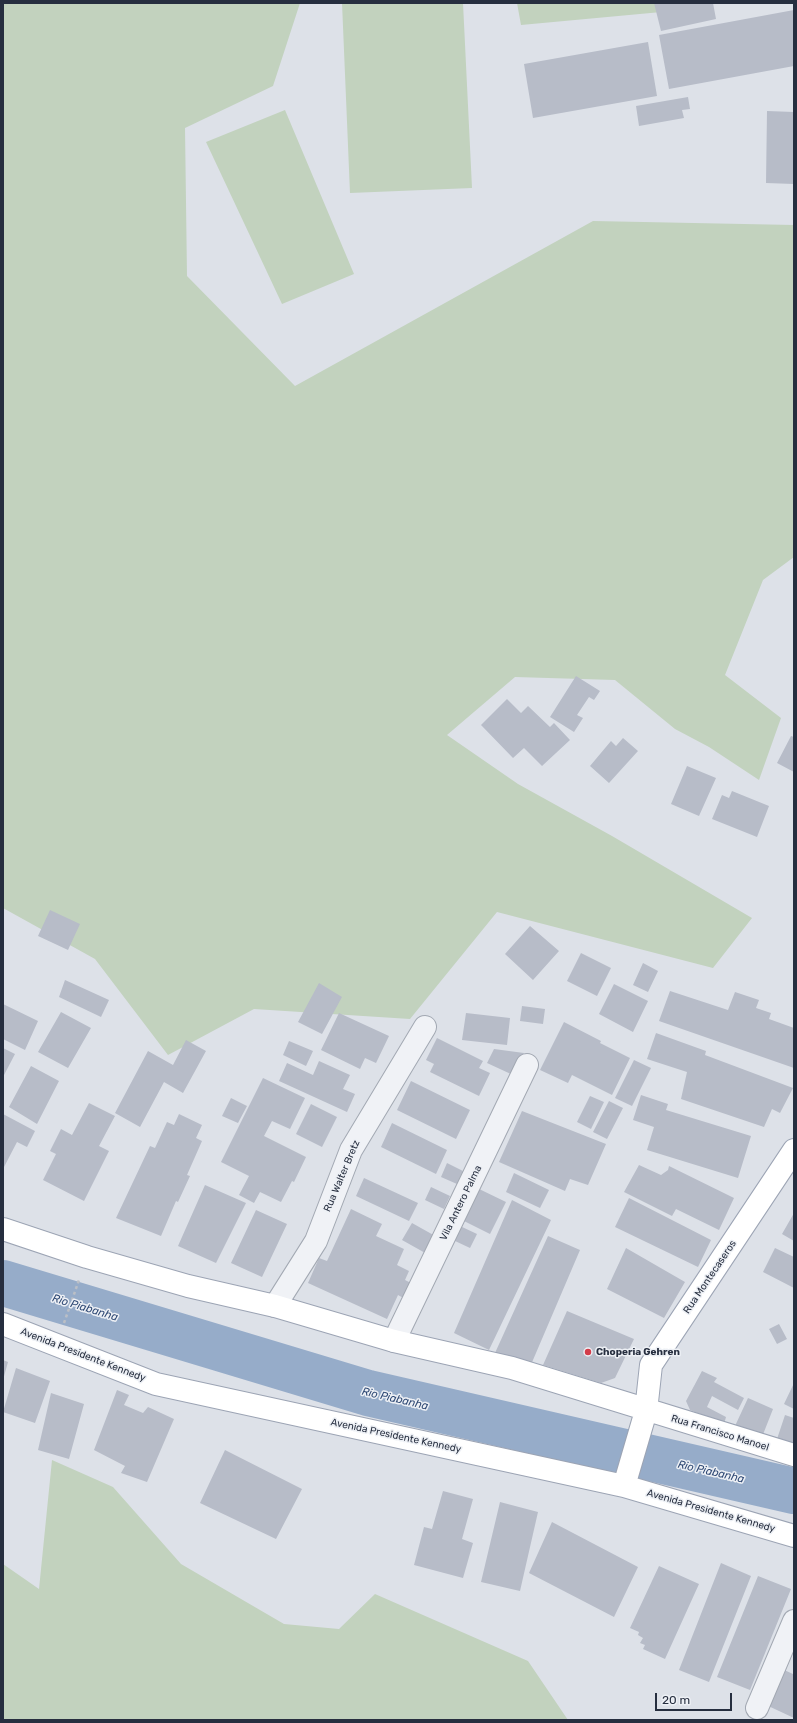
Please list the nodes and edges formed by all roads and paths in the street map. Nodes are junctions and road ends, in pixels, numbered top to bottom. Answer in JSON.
{"nodes":[{"id":1,"x":425,"y":1027,"type":"dead end"},
{"id":2,"x":527,"y":1065,"type":"dead end"},
{"id":3,"x":794,"y":1150,"type":"edge"},
{"id":4,"x":3,"y":1229,"type":"edge"},
{"id":5,"x":88,"y":1257,"type":"junction"},
{"id":6,"x":275,"y":1306,"type":"junction"},
{"id":7,"x":3,"y":1324,"type":"edge"},
{"id":8,"x":394,"y":1341,"type":"junction"},
{"id":9,"x":56,"y":1344,"type":"junction"},
{"id":10,"x":646,"y":1411,"type":"junction"},
{"id":11,"x":794,"y":1455,"type":"edge"},
{"id":12,"x":624,"y":1486,"type":"junction"},
{"id":13,"x":794,"y":1536,"type":"edge"},
{"id":14,"x":794,"y":1620,"type":"edge"},
{"id":15,"x":757,"y":1708,"type":"dead end"}],
"edges":[{"from":1,"to":6,"type":"street","name":"Rua Walter Bretz"},
{"from":2,"to":8,"type":"street","name":"Vila Antero Palma"},
{"from":3,"to":10,"type":"main road","name":"Rua Montecaseros"},
{"from":4,"to":5,"type":"main road"},
{"from":5,"to":6,"type":"main road"},
{"from":5,"to":9,"type":"path"},
{"from":6,"to":8,"type":"main road"},
{"from":7,"to":9,"type":"main road","name":"Avenida Presidente Kennedy"},
{"from":8,"to":10,"type":"main road"},
{"from":9,"to":12,"type":"main road","name":"Avenida Presidente Kennedy"},
{"from":10,"to":11,"type":"main road","name":"Rua Francisco Manoel"},
{"from":10,"to":12,"type":"main road","name":"Rua Montecaseros"},
{"from":12,"to":13,"type":"main road","name":"Avenida Presidente Kennedy"},
{"from":14,"to":15,"type":"street"}]}
